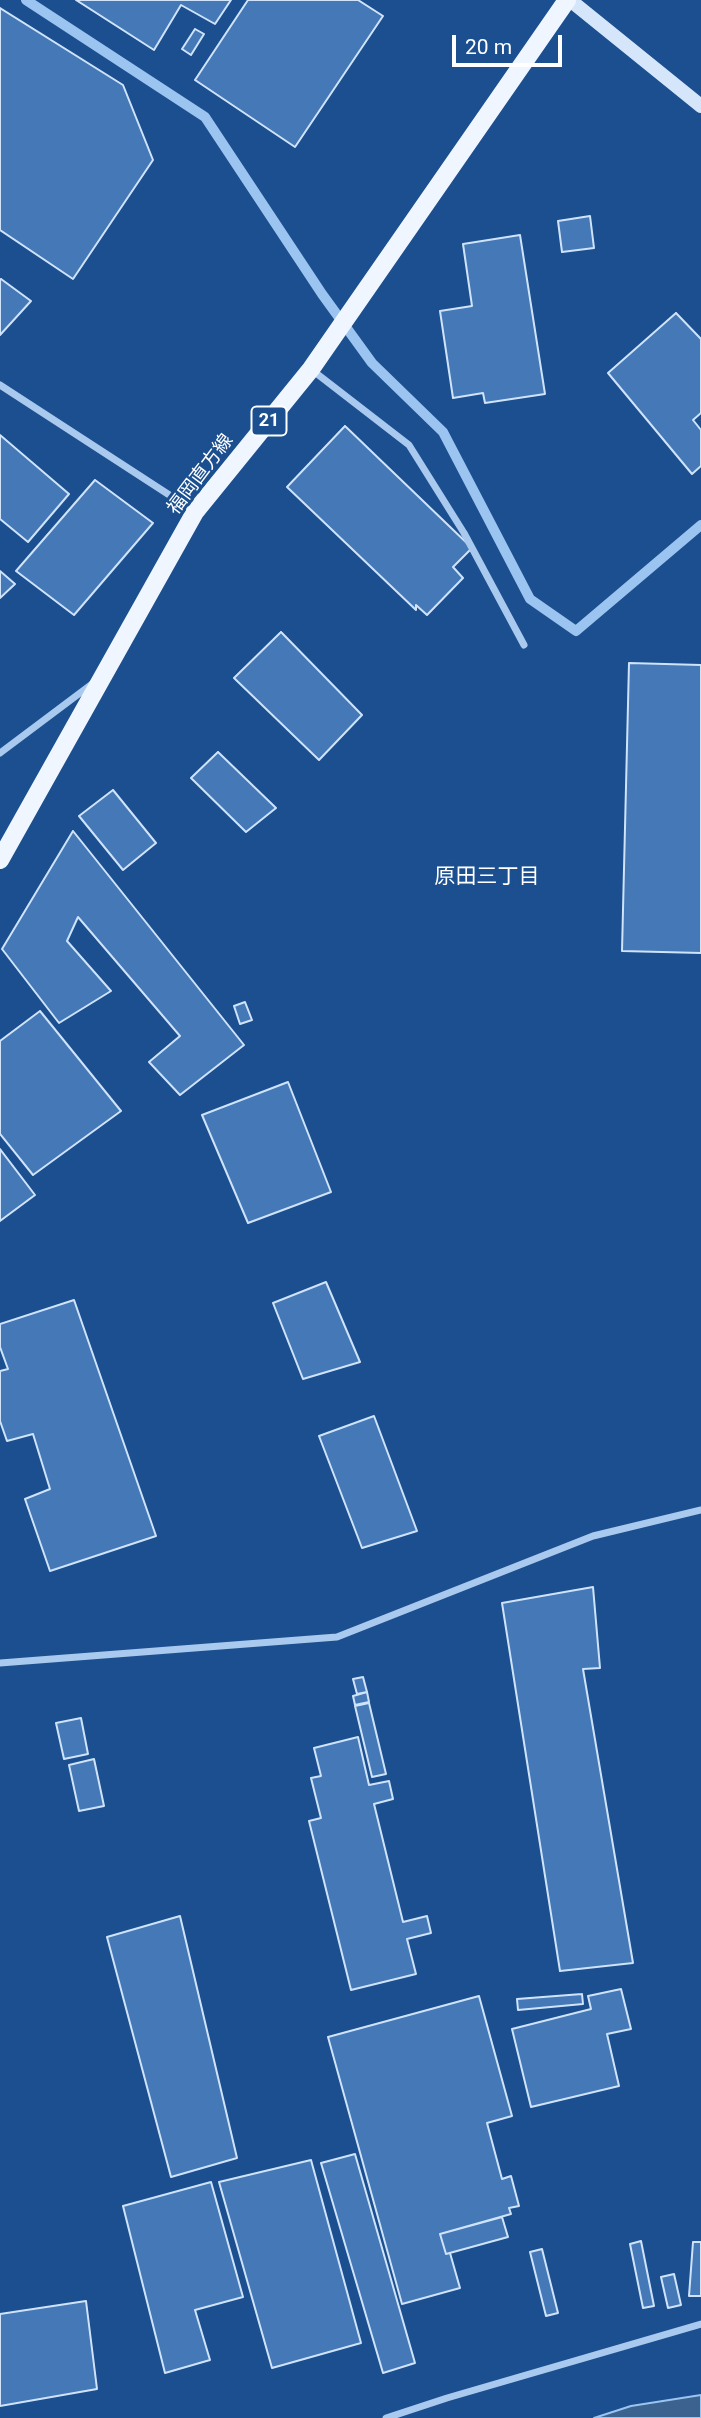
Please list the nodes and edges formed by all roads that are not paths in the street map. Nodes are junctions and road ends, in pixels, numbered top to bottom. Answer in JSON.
{"nodes":[{"id":1,"x":569,"y":0,"type":"edge"},
{"id":2,"x":701,"y":106,"type":"edge"},
{"id":3,"x":311,"y":369,"type":"junction"},
{"id":4,"x":0,"y":385,"type":"edge"},
{"id":5,"x":195,"y":512,"type":"junction"},
{"id":6,"x":524,"y":645,"type":"dead end"},
{"id":7,"x":101,"y":677,"type":"junction"},
{"id":8,"x":0,"y":753,"type":"edge"},
{"id":9,"x":0,"y":860,"type":"edge"},
{"id":10,"x":701,"y":1510,"type":"edge"},
{"id":11,"x":0,"y":1663,"type":"edge"},
{"id":12,"x":701,"y":2324,"type":"edge"},
{"id":13,"x":386,"y":2418,"type":"edge"}],
"edges":[{"from":1,"to":2,"type":"street"},
{"from":1,"to":3,"type":"main road","name":"福岡直方線","number":"21"},
{"from":3,"to":5,"type":"main road","name":"福岡直方線","number":"21"},
{"from":3,"to":6,"type":"street"},
{"from":4,"to":5,"type":"street"},
{"from":5,"to":7,"type":"main road","name":"福岡直方線","number":"21"},
{"from":7,"to":8,"type":"street"},
{"from":7,"to":9,"type":"main road","name":"福岡直方線","number":"21"},
{"from":10,"to":11,"type":"street"},
{"from":12,"to":13,"type":"street"}]}
